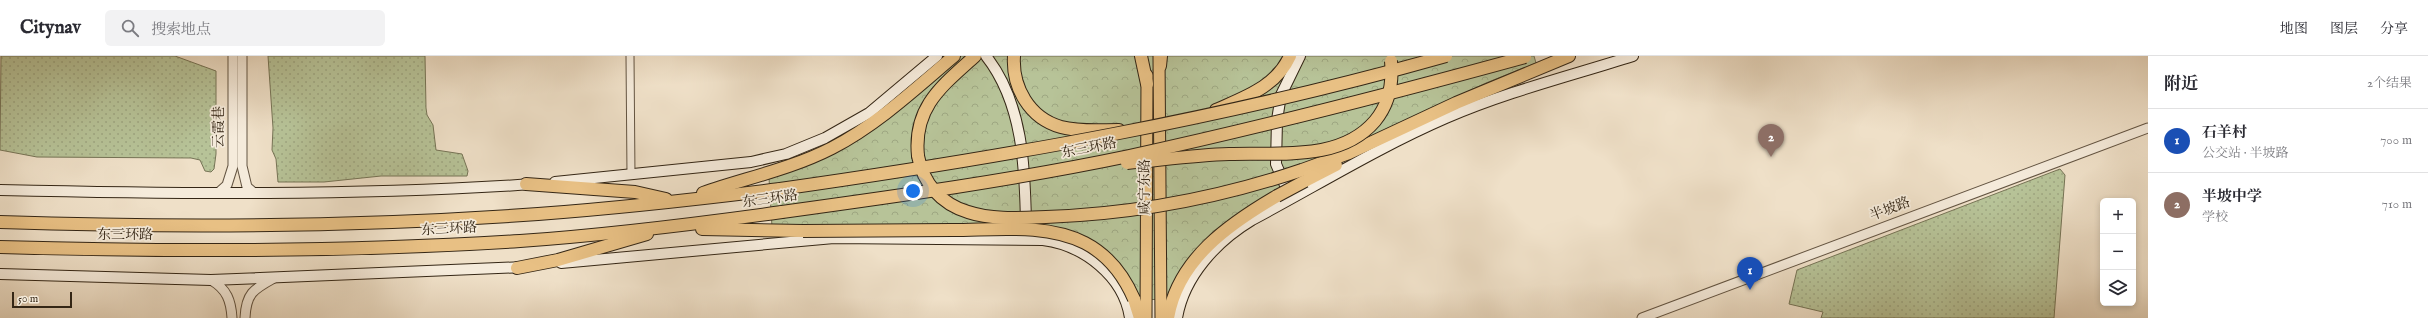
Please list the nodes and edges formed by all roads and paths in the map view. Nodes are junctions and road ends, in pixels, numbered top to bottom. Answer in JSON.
{"nodes":[{"id":1,"x":233,"y":56,"type":"edge"},
{"id":2,"x":242,"y":56,"type":"edge"},
{"id":3,"x":630,"y":56,"type":"edge"},
{"id":4,"x":937,"y":56,"type":"edge"},
{"id":5,"x":954,"y":56,"type":"edge"},
{"id":6,"x":975,"y":56,"type":"edge"},
{"id":7,"x":986,"y":56,"type":"edge"},
{"id":8,"x":1014,"y":56,"type":"edge"},
{"id":9,"x":1141,"y":56,"type":"edge"},
{"id":10,"x":1147,"y":56,"type":"edge"},
{"id":11,"x":1290,"y":56,"type":"edge"},
{"id":12,"x":1300,"y":56,"type":"edge"},
{"id":13,"x":1390,"y":56,"type":"edge"},
{"id":14,"x":1446,"y":56,"type":"edge"},
{"id":15,"x":1527,"y":56,"type":"edge"},
{"id":16,"x":1569,"y":56,"type":"edge"},
{"id":17,"x":1633,"y":56,"type":"edge"},
{"id":18,"x":1160,"y":59,"type":"edge"},
{"id":19,"x":1147,"y":84,"type":"junction"},
{"id":20,"x":1199,"y":117,"type":"junction"},
{"id":21,"x":2148,"y":128,"type":"edge"},
{"id":22,"x":1136,"y":131,"type":"junction"},
{"id":23,"x":1076,"y":166,"type":"junction"},
{"id":24,"x":631,"y":175,"type":"junction"},
{"id":25,"x":1303,"y":176,"type":"junction"},
{"id":26,"x":526,"y":184,"type":"junction"},
{"id":27,"x":0,"y":190,"type":"edge"},
{"id":28,"x":253,"y":192,"type":"junction"},
{"id":29,"x":218,"y":193,"type":"junction"},
{"id":30,"x":1291,"y":199,"type":"junction"},
{"id":31,"x":679,"y":201,"type":"junction"},
{"id":32,"x":0,"y":222,"type":"edge"},
{"id":33,"x":664,"y":228,"type":"junction"},
{"id":34,"x":1026,"y":239,"type":"junction"},
{"id":35,"x":0,"y":247,"type":"edge"},
{"id":36,"x":516,"y":268,"type":"junction"},
{"id":37,"x":0,"y":274,"type":"edge"},
{"id":38,"x":274,"y":278,"type":"junction"},
{"id":39,"x":211,"y":280,"type":"junction"},
{"id":40,"x":232,"y":318,"type":"edge"},
{"id":41,"x":246,"y":318,"type":"edge"},
{"id":42,"x":1130,"y":318,"type":"edge"},
{"id":43,"x":1140,"y":318,"type":"edge"},
{"id":44,"x":1146,"y":318,"type":"edge"},
{"id":45,"x":1161,"y":318,"type":"edge"},
{"id":46,"x":1168,"y":318,"type":"edge"},
{"id":47,"x":1177,"y":318,"type":"edge"},
{"id":48,"x":1642,"y":318,"type":"edge"}],
"edges":[{"from":1,"to":29,"type":"street","name":"云霞巷"},
{"from":2,"to":28,"type":"street","name":"云霞巷"},
{"from":3,"to":24,"type":"street"},
{"from":4,"to":24,"type":"main road"},
{"from":5,"to":31,"type":"highway"},
{"from":6,"to":25,"type":"highway","bridge":true},
{"from":7,"to":34,"type":"main road"},
{"from":8,"to":22,"type":"highway","bridge":true},
{"from":9,"to":19,"type":"highway"},
{"from":10,"to":19,"type":"main road","name":"咸宁东路"},
{"from":11,"to":20,"type":"highway","bridge":true},
{"from":12,"to":30,"type":"main road"},
{"from":13,"to":23,"type":"highway","bridge":true},
{"from":14,"to":20,"type":"highway","name":"东三环路","bridge":true},
{"from":15,"to":23,"type":"highway","name":"东三环路","bridge":true},
{"from":16,"to":25,"type":"highway"},
{"from":17,"to":30,"type":"main road"},
{"from":18,"to":45,"type":"main road","name":"咸宁东路"},
{"from":19,"to":44,"type":"main road","name":"咸宁东路"},
{"from":20,"to":22,"type":"highway","name":"东三环路","bridge":true},
{"from":21,"to":48,"type":"street","name":"半坡路"},
{"from":22,"to":31,"type":"highway","name":"东三环路","bridge":true},
{"from":23,"to":33,"type":"highway","name":"东三环路","bridge":true},
{"from":24,"to":26,"type":"main road"},
{"from":25,"to":46,"type":"highway","bridge":true},
{"from":26,"to":28,"type":"main road"},
{"from":26,"to":31,"type":"highway"},
{"from":27,"to":29,"type":"main road"},
{"from":28,"to":29,"type":"main road"},
{"from":30,"to":47,"type":"main road"},
{"from":31,"to":32,"type":"highway","name":"东三环路"},
{"from":33,"to":35,"type":"highway","name":"东三环路"},
{"from":33,"to":36,"type":"highway"},
{"from":33,"to":43,"type":"highway","bridge":true},
{"from":34,"to":36,"type":"main road"},
{"from":34,"to":42,"type":"main road"},
{"from":36,"to":38,"type":"main road"},
{"from":37,"to":39,"type":"main road"},
{"from":38,"to":39,"type":"main road"},
{"from":38,"to":41,"type":"street"},
{"from":39,"to":40,"type":"street"}]}
